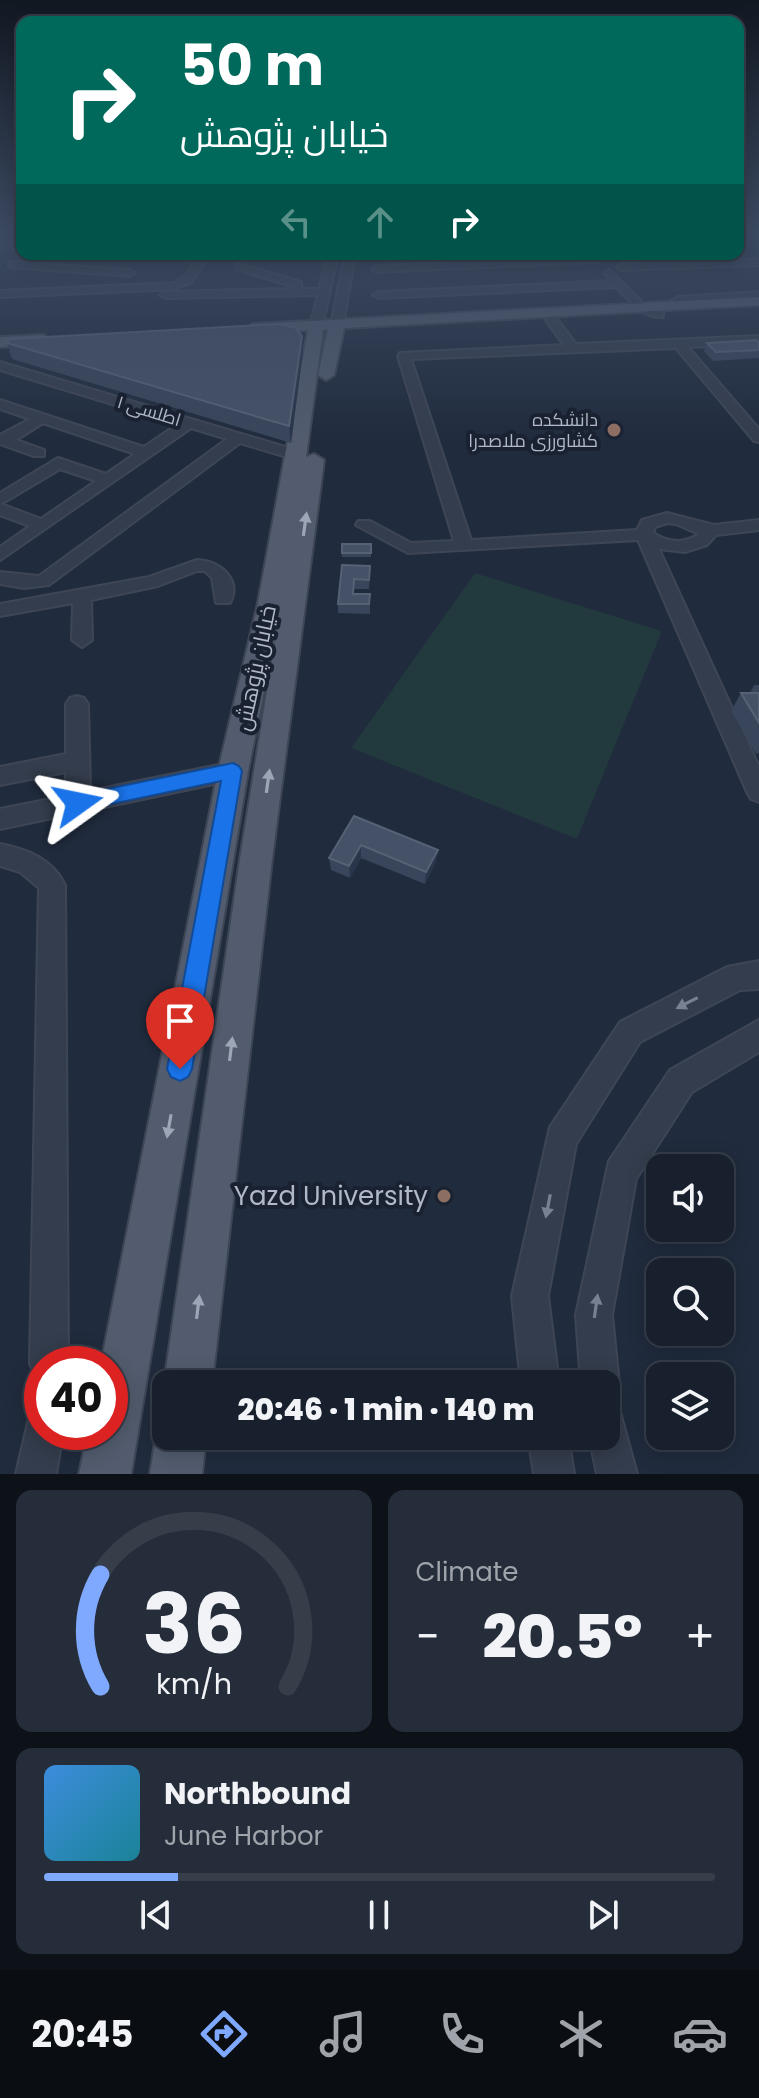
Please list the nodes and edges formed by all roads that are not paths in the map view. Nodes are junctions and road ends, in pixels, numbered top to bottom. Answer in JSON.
{"nodes":[{"id":1,"x":323,"y":303,"type":"edge"},
{"id":2,"x":335,"y":303,"type":"edge"},
{"id":3,"x":647,"y":303,"type":"edge"},
{"id":4,"x":688,"y":303,"type":"edge"},
{"id":5,"x":652,"y":306,"type":"junction"},
{"id":6,"x":759,"y":310,"type":"edge"},
{"id":7,"x":552,"y":320,"type":"junction"},
{"id":8,"x":317,"y":339,"type":"junction"},
{"id":9,"x":759,"y":340,"type":"edge"},
{"id":10,"x":0,"y":342,"type":"edge"},
{"id":11,"x":679,"y":344,"type":"junction"},
{"id":12,"x":573,"y":348,"type":"junction"},
{"id":13,"x":20,"y":349,"type":"junction"},
{"id":14,"x":0,"y":350,"type":"edge"},
{"id":15,"x":0,"y":358,"type":"edge"},
{"id":16,"x":0,"y":366,"type":"edge"},
{"id":17,"x":0,"y":404,"type":"edge"},
{"id":18,"x":41,"y":418,"type":"junction"},
{"id":19,"x":189,"y":423,"type":"junction"},
{"id":20,"x":238,"y":437,"type":"junction"},
{"id":21,"x":759,"y":438,"type":"edge"},
{"id":22,"x":2,"y":440,"type":"edge"},
{"id":23,"x":144,"y":452,"type":"junction"},
{"id":24,"x":39,"y":453,"type":"dead end"},
{"id":25,"x":297,"y":455,"type":"junction"},
{"id":26,"x":106,"y":479,"type":"junction"},
{"id":27,"x":0,"y":500,"type":"edge"},
{"id":28,"x":0,"y":509,"type":"edge"},
{"id":29,"x":41,"y":525,"type":"junction"},
{"id":30,"x":364,"y":525,"type":"dead end"},
{"id":31,"x":759,"y":525,"type":"edge"},
{"id":32,"x":707,"y":529,"type":"junction"},
{"id":33,"x":644,"y":535,"type":"junction"},
{"id":34,"x":464,"y":546,"type":"junction"},
{"id":35,"x":0,"y":555,"type":"edge"},
{"id":36,"x":2,"y":577,"type":"edge"},
{"id":37,"x":82,"y":596,"type":"junction"},
{"id":38,"x":223,"y":599,"type":"dead end"},
{"id":39,"x":0,"y":610,"type":"edge"},
{"id":40,"x":82,"y":640,"type":"dead end"},
{"id":41,"x":77,"y":704,"type":"dead end"},
{"id":42,"x":77,"y":761,"type":"junction"},
{"id":43,"x":233,"y":771,"type":"junction"},
{"id":44,"x":0,"y":776,"type":"edge"},
{"id":45,"x":759,"y":792,"type":"edge"},
{"id":46,"x":78,"y":803,"type":"junction"},
{"id":47,"x":0,"y":819,"type":"edge"},
{"id":48,"x":0,"y":855,"type":"edge"},
{"id":49,"x":759,"y":975,"type":"edge"},
{"id":50,"x":759,"y":1035,"type":"edge"},
{"id":51,"x":49,"y":1346,"type":"edge"},
{"id":52,"x":190,"y":1370,"type":"edge"},
{"id":53,"x":538,"y":1370,"type":"edge"},
{"id":54,"x":599,"y":1370,"type":"edge"},
{"id":55,"x":40,"y":1450,"type":"edge"},
{"id":56,"x":179,"y":1450,"type":"edge"},
{"id":57,"x":550,"y":1450,"type":"edge"},
{"id":58,"x":612,"y":1450,"type":"edge"},
{"id":59,"x":36,"y":1474,"type":"edge"},
{"id":60,"x":105,"y":1474,"type":"edge"},
{"id":61,"x":176,"y":1474,"type":"edge"},
{"id":62,"x":554,"y":1474,"type":"edge"},
{"id":63,"x":617,"y":1474,"type":"edge"}],
"edges":[{"from":1,"to":8,"type":"street"},
{"from":2,"to":8,"type":"street"},
{"from":3,"to":5,"type":"street"},
{"from":4,"to":5,"type":"main road"},
{"from":5,"to":6,"type":"main road"},
{"from":5,"to":7,"type":"main road"},
{"from":5,"to":8,"type":"main road"},
{"from":7,"to":8,"type":"main road"},
{"from":7,"to":12,"type":"street"},
{"from":8,"to":8,"type":"main road"},
{"from":8,"to":25,"type":"main road","name":"خیابان پژوهش"},
{"from":52,"to":8,"type":"main road","name":"خیابان پژوهش","one_way":true},
{"from":9,"to":11,"type":"street"},
{"from":10,"to":13,"type":"main road"},
{"from":11,"to":12,"type":"street"},
{"from":11,"to":21,"type":"street"},
{"from":12,"to":34,"type":"street"},
{"from":13,"to":14,"type":"main road"},
{"from":13,"to":15,"type":"street"},
{"from":16,"to":19,"type":"street","name":"اطلسی ۱"},
{"from":17,"to":18,"type":"street"},
{"from":18,"to":22,"type":"street"},
{"from":18,"to":23,"type":"street"},
{"from":19,"to":20,"type":"street","name":"اطلسی ۱"},
{"from":19,"to":23,"type":"street"},
{"from":20,"to":25,"type":"street","name":"اطلسی ۱"},
{"from":20,"to":36,"type":"street"},
{"from":22,"to":24,"type":"street"},
{"from":23,"to":26,"type":"street"},
{"from":25,"to":43,"type":"main road","name":"خیابان پژوهش"},
{"from":26,"to":27,"type":"street"},
{"from":26,"to":29,"type":"street"},
{"from":28,"to":29,"type":"street"},
{"from":29,"to":35,"type":"street"},
{"from":30,"to":34,"type":"street"},
{"from":31,"to":32,"type":"street"},
{"from":32,"to":33,"type":"street"},
{"from":32,"to":33,"type":"street"},
{"from":33,"to":34,"type":"street"},
{"from":33,"to":45,"type":"street"},
{"from":37,"to":38,"type":"street"},
{"from":37,"to":39,"type":"street"},
{"from":37,"to":40,"type":"street"},
{"from":41,"to":42,"type":"street"},
{"from":42,"to":44,"type":"street"},
{"from":42,"to":46,"type":"street"},
{"from":43,"to":46,"type":"street"},
{"from":43,"to":60,"type":"main road","name":"خیابان پژوهش","one_way":true},
{"from":46,"to":47,"type":"street"},
{"from":48,"to":51,"type":"street"},
{"from":49,"to":53,"type":"street","one_way":true},
{"from":54,"to":50,"type":"street","one_way":true},
{"from":55,"to":59,"type":"street"},
{"from":56,"to":61,"type":"main road"},
{"from":57,"to":62,"type":"street"},
{"from":58,"to":63,"type":"street"}]}
